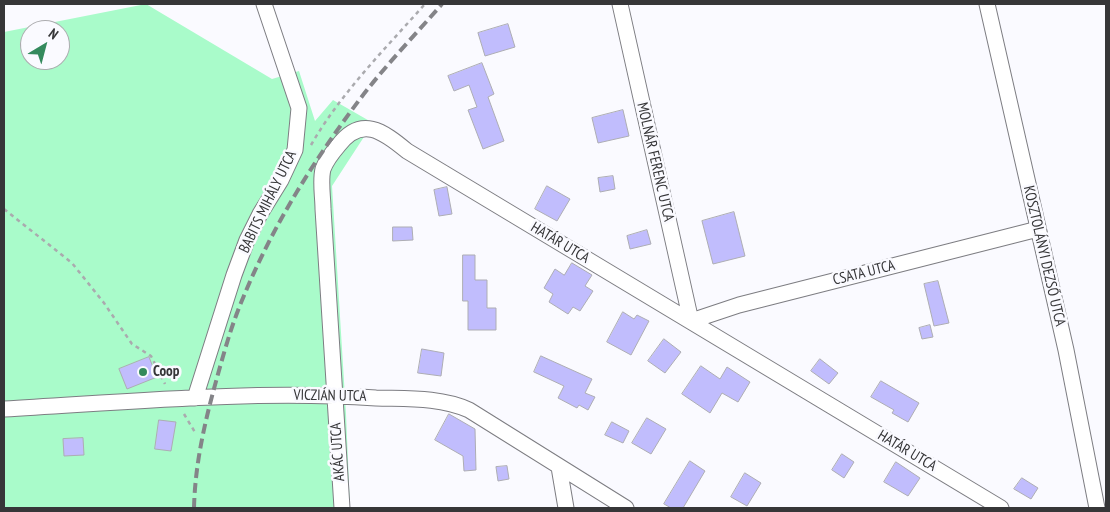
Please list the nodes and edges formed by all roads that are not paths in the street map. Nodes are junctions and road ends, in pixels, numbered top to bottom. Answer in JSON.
{"nodes":[{"id":1,"x":264,"y":4,"type":"edge"},
{"id":2,"x":620,"y":4,"type":"edge"},
{"id":3,"x":987,"y":4,"type":"edge"},
{"id":4,"x":1038,"y":229,"type":"junction"},
{"id":5,"x":691,"y":321,"type":"junction"},
{"id":6,"x":334,"y":395,"type":"junction"},
{"id":7,"x":195,"y":398,"type":"junction"},
{"id":8,"x":4,"y":410,"type":"edge"},
{"id":9,"x":559,"y":467,"type":"junction"},
{"id":10,"x":342,"y":508,"type":"edge"},
{"id":11,"x":566,"y":508,"type":"edge"},
{"id":12,"x":626,"y":508,"type":"edge"},
{"id":13,"x":1001,"y":508,"type":"edge"},
{"id":14,"x":1097,"y":508,"type":"edge"}],
"edges":[{"from":1,"to":7,"type":"street","name":"BABITS MIHÁLY UTCA"},
{"from":2,"to":5,"type":"street","name":"MOLNÁR FERENC UTCA"},
{"from":3,"to":4,"type":"street","name":"KOSZTOLÁNYI DEZSŐ UTCA"},
{"from":4,"to":5,"type":"street","name":"CSATA UTCA"},
{"from":4,"to":14,"type":"street","name":"KOSZTOLÁNYI DEZSŐ UTCA"},
{"from":5,"to":6,"type":"street","name":"HATÁR UTCA"},
{"from":5,"to":13,"type":"street","name":"HATÁR UTCA"},
{"from":6,"to":7,"type":"street","name":"VICZIÁN UTCA"},
{"from":6,"to":9,"type":"street","name":"VICZIÁN UTCA"},
{"from":6,"to":10,"type":"street","name":"AKÁC UTCA"},
{"from":7,"to":8,"type":"street","name":"VICZIÁN UTCA"},
{"from":9,"to":11,"type":"street"},
{"from":9,"to":12,"type":"street","name":"VICZIÁN UTCA"}]}
